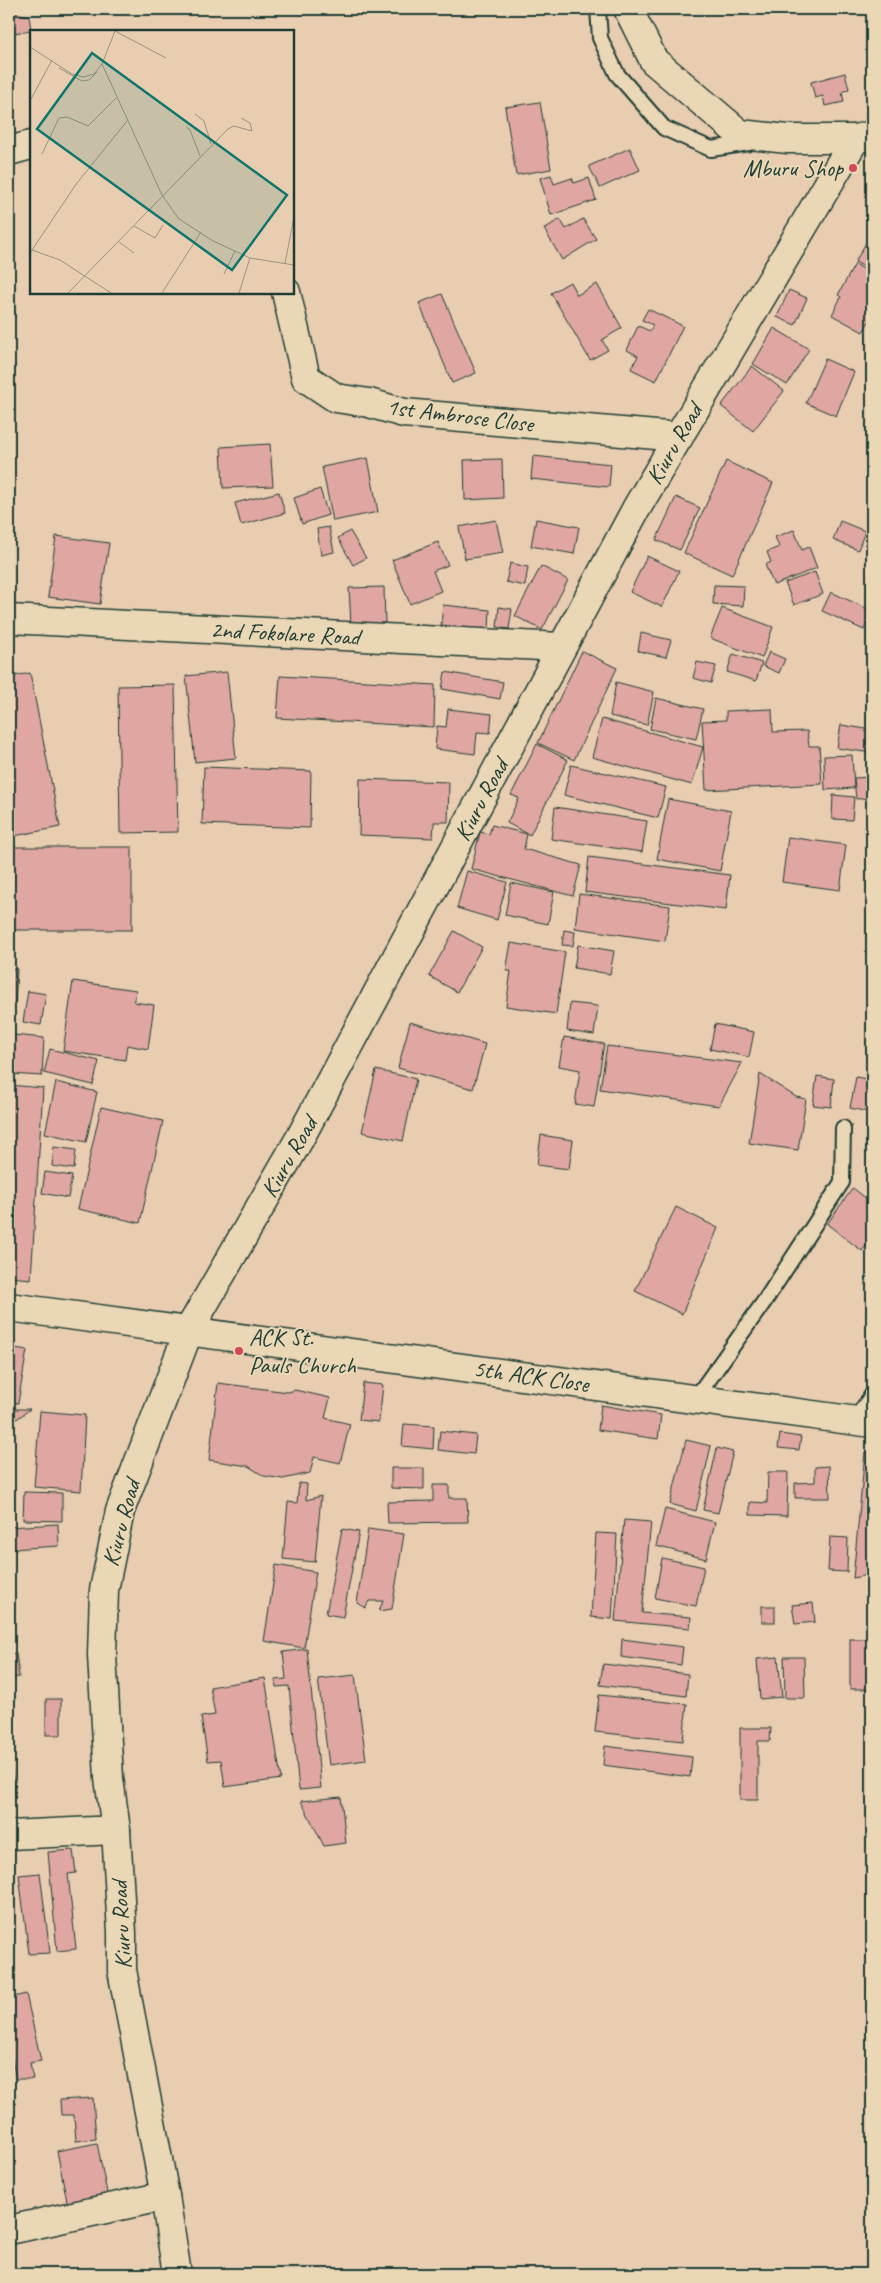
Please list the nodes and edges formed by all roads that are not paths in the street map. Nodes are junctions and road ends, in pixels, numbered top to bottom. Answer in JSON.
{"nodes":[{"id":1,"x":598,"y":9,"type":"edge"},
{"id":2,"x":628,"y":9,"type":"edge"},
{"id":3,"x":864,"y":137,"type":"edge"},
{"id":4,"x":788,"y":138,"type":"junction"},
{"id":5,"x":30,"y":145,"type":"edge"},
{"id":6,"x":9,"y":151,"type":"edge"},
{"id":7,"x":286,"y":294,"type":"edge"},
{"id":8,"x":679,"y":437,"type":"junction"},
{"id":9,"x":9,"y":619,"type":"edge"},
{"id":10,"x":561,"y":647,"type":"junction"},
{"id":11,"x":843,"y":1128,"type":"dead end"},
{"id":12,"x":9,"y":1307,"type":"edge"},
{"id":13,"x":189,"y":1330,"type":"junction"},
{"id":14,"x":872,"y":1395,"type":"edge"},
{"id":15,"x":695,"y":1398,"type":"junction"},
{"id":16,"x":864,"y":1421,"type":"edge"},
{"id":17,"x":116,"y":1830,"type":"junction"},
{"id":18,"x":9,"y":1834,"type":"edge"},
{"id":19,"x":165,"y":2196,"type":"junction"},
{"id":20,"x":9,"y":2230,"type":"edge"},
{"id":21,"x":177,"y":2274,"type":"edge"}],
"edges":[{"from":1,"to":4,"type":"lane"},
{"from":2,"to":4,"type":"street"},
{"from":3,"to":4,"type":"street"},
{"from":3,"to":8,"type":"street","name":"Kiuru Road"},
{"from":5,"to":6,"type":"street"},
{"from":7,"to":8,"type":"street","name":"1st Ambrose Close"},
{"from":8,"to":10,"type":"street","name":"Kiuru Road"},
{"from":9,"to":10,"type":"street","name":"2nd Fokolare Road"},
{"from":10,"to":13,"type":"street","name":"Kiuru Road"},
{"from":11,"to":15,"type":"lane"},
{"from":12,"to":13,"type":"street","name":"5th ACK Close"},
{"from":13,"to":15,"type":"street","name":"5th ACK Close"},
{"from":13,"to":17,"type":"street","name":"Kiuru Road"},
{"from":14,"to":16,"type":"lane"},
{"from":15,"to":16,"type":"street","name":"5th ACK Close"},
{"from":17,"to":18,"type":"street"},
{"from":17,"to":19,"type":"street","name":"Kiuru Road"},
{"from":19,"to":20,"type":"street"},
{"from":19,"to":21,"type":"street","name":"Kiuru Road"}]}
